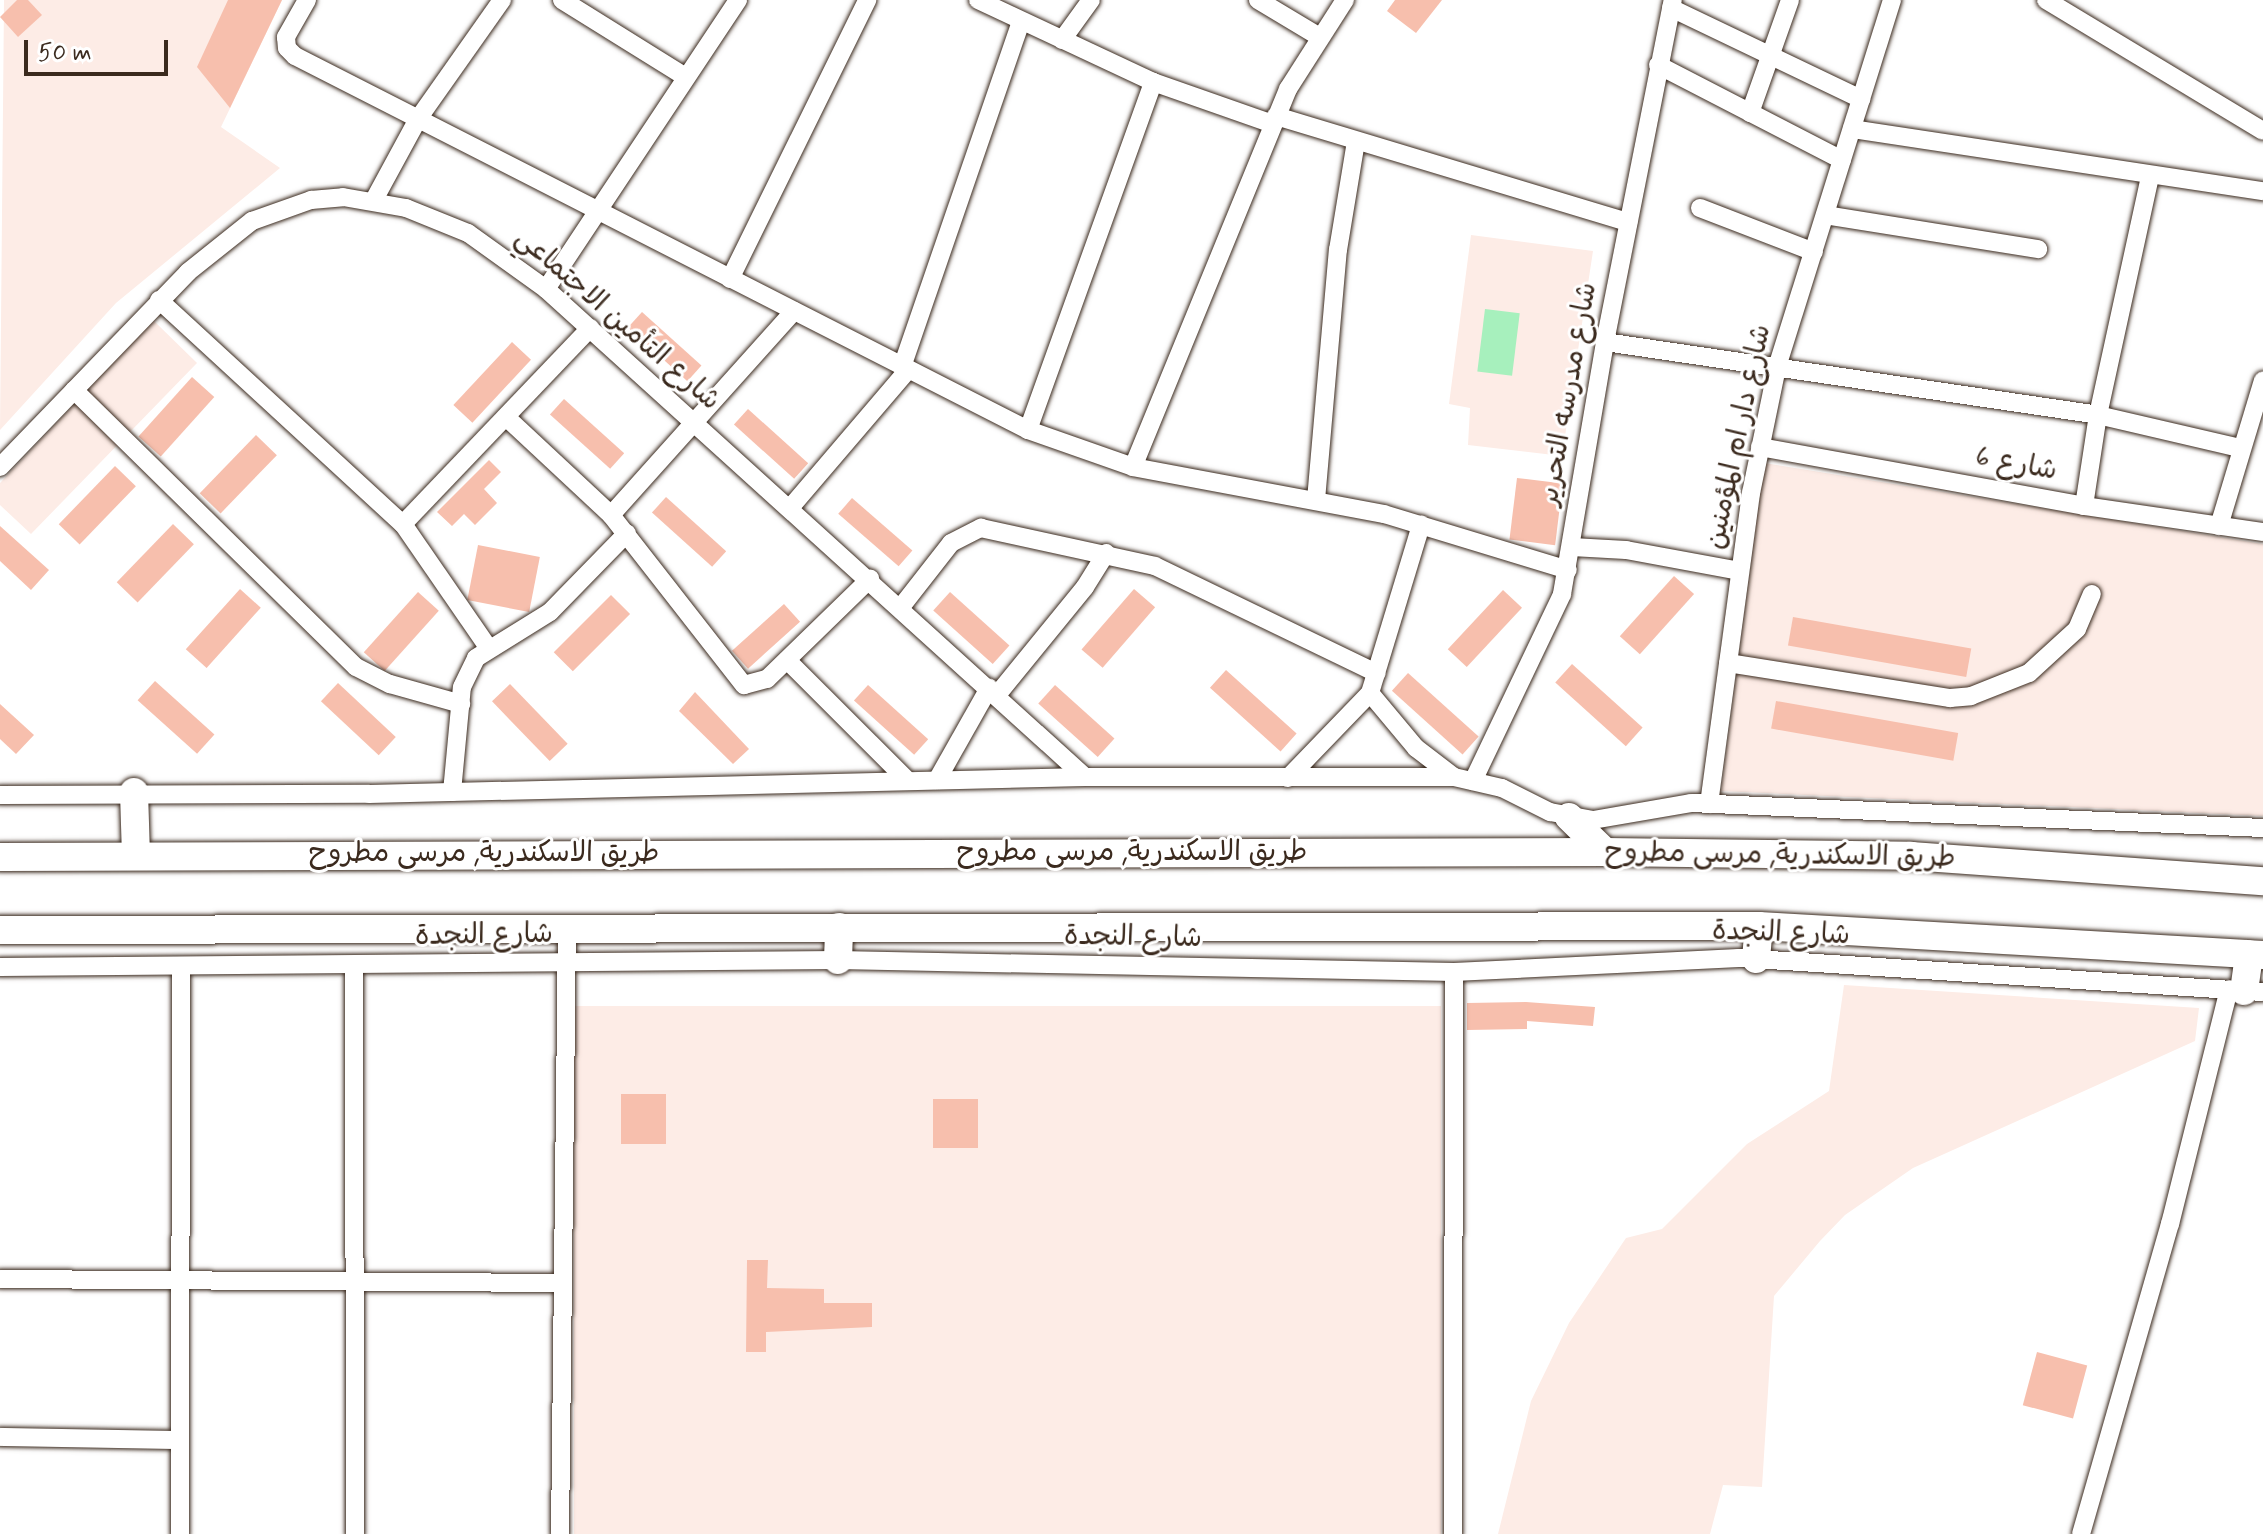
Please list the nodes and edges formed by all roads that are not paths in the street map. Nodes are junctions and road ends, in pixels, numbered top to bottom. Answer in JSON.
{"nodes":[{"id":1,"x":307,"y":0,"type":"edge"},
{"id":2,"x":502,"y":0,"type":"edge"},
{"id":3,"x":562,"y":0,"type":"edge"},
{"id":4,"x":738,"y":0,"type":"edge"},
{"id":5,"x":867,"y":0,"type":"edge"},
{"id":6,"x":978,"y":0,"type":"edge"},
{"id":7,"x":1091,"y":0,"type":"edge"},
{"id":8,"x":1258,"y":0,"type":"edge"},
{"id":9,"x":1345,"y":0,"type":"edge"},
{"id":10,"x":1790,"y":0,"type":"edge"},
{"id":11,"x":2046,"y":0,"type":"edge"},
{"id":12,"x":1885,"y":3,"type":"edge"},
{"id":13,"x":1672,"y":4,"type":"edge"},
{"id":14,"x":1021,"y":22,"type":"junction"},
{"id":15,"x":1318,"y":36,"type":"junction"},
{"id":16,"x":1062,"y":40,"type":"junction"},
{"id":17,"x":1771,"y":54,"type":"junction"},
{"id":18,"x":1658,"y":65,"type":"junction"},
{"id":19,"x":684,"y":76,"type":"junction"},
{"id":20,"x":1153,"y":82,"type":"junction"},
{"id":21,"x":1861,"y":99,"type":"junction"},
{"id":22,"x":1750,"y":113,"type":"junction"},
{"id":23,"x":418,"y":119,"type":"junction"},
{"id":24,"x":1275,"y":120,"type":"junction"},
{"id":25,"x":1852,"y":129,"type":"junction"},
{"id":26,"x":2263,"y":131,"type":"edge"},
{"id":27,"x":1356,"y":141,"type":"junction"},
{"id":28,"x":1842,"y":160,"type":"junction"},
{"id":29,"x":2150,"y":176,"type":"junction"},
{"id":30,"x":2263,"y":191,"type":"edge"},
{"id":31,"x":374,"y":200,"type":"junction"},
{"id":32,"x":1700,"y":208,"type":"dead end"},
{"id":33,"x":596,"y":210,"type":"junction"},
{"id":34,"x":1825,"y":215,"type":"junction"},
{"id":35,"x":1628,"y":222,"type":"junction"},
{"id":36,"x":2038,"y":249,"type":"dead end"},
{"id":37,"x":1814,"y":252,"type":"junction"},
{"id":38,"x":730,"y":279,"type":"junction"},
{"id":39,"x":546,"y":289,"type":"junction"},
{"id":40,"x":159,"y":300,"type":"junction"},
{"id":41,"x":794,"y":311,"type":"junction"},
{"id":42,"x":590,"y":328,"type":"junction"},
{"id":43,"x":1605,"y":342,"type":"junction"},
{"id":44,"x":1777,"y":367,"type":"junction"},
{"id":45,"x":905,"y":368,"type":"junction"},
{"id":46,"x":2263,"y":380,"type":"edge"},
{"id":47,"x":74,"y":390,"type":"junction"},
{"id":48,"x":2098,"y":415,"type":"junction"},
{"id":49,"x":506,"y":417,"type":"junction"},
{"id":50,"x":695,"y":423,"type":"junction"},
{"id":51,"x":1028,"y":430,"type":"junction"},
{"id":52,"x":1760,"y":447,"type":"junction"},
{"id":53,"x":2240,"y":448,"type":"junction"},
{"id":54,"x":0,"y":467,"type":"edge"},
{"id":55,"x":1133,"y":467,"type":"junction"},
{"id":56,"x":1316,"y":500,"type":"junction"},
{"id":57,"x":2084,"y":506,"type":"junction"},
{"id":58,"x":790,"y":508,"type":"junction"},
{"id":59,"x":611,"y":515,"type":"junction"},
{"id":60,"x":403,"y":524,"type":"junction"},
{"id":61,"x":1421,"y":525,"type":"junction"},
{"id":62,"x":2219,"y":526,"type":"junction"},
{"id":63,"x":2263,"y":532,"type":"edge"},
{"id":64,"x":627,"y":533,"type":"junction"},
{"id":65,"x":1572,"y":547,"type":"junction"},
{"id":66,"x":1106,"y":553,"type":"junction"},
{"id":67,"x":1568,"y":570,"type":"junction"},
{"id":68,"x":1739,"y":571,"type":"junction"},
{"id":69,"x":870,"y":579,"type":"junction"},
{"id":70,"x":2092,"y":594,"type":"dead end"},
{"id":71,"x":901,"y":607,"type":"junction"},
{"id":72,"x":488,"y":647,"type":"junction"},
{"id":73,"x":787,"y":660,"type":"junction"},
{"id":74,"x":1728,"y":663,"type":"junction"},
{"id":75,"x":1376,"y":673,"type":"junction"},
{"id":76,"x":993,"y":691,"type":"junction"},
{"id":77,"x":1370,"y":693,"type":"junction"},
{"id":78,"x":461,"y":704,"type":"junction"},
{"id":79,"x":1085,"y":777,"type":"junction"},
{"id":80,"x":1288,"y":778,"type":"junction"},
{"id":81,"x":1464,"y":779,"type":"junction"},
{"id":82,"x":937,"y":780,"type":"junction"},
{"id":83,"x":908,"y":781,"type":"junction"},
{"id":84,"x":134,"y":792,"type":"junction"},
{"id":85,"x":452,"y":792,"type":"junction"},
{"id":86,"x":0,"y":795,"type":"edge"},
{"id":87,"x":1709,"y":804,"type":"junction"},
{"id":88,"x":1569,"y":817,"type":"junction"},
{"id":89,"x":2263,"y":828,"type":"edge"},
{"id":90,"x":1605,"y":852,"type":"junction"},
{"id":91,"x":136,"y":855,"type":"junction"},
{"id":92,"x":0,"y":857,"type":"edge"},
{"id":93,"x":2263,"y":881,"type":"edge"},
{"id":94,"x":567,"y":926,"type":"junction"},
{"id":95,"x":1759,"y":926,"type":"junction"},
{"id":96,"x":839,"y":927,"type":"junction"},
{"id":97,"x":0,"y":930,"type":"edge"},
{"id":98,"x":2256,"y":954,"type":"edge"},
{"id":99,"x":1756,"y":959,"type":"junction"},
{"id":100,"x":838,"y":960,"type":"junction"},
{"id":101,"x":567,"y":963,"type":"junction"},
{"id":102,"x":181,"y":966,"type":"junction"},
{"id":103,"x":354,"y":966,"type":"junction"},
{"id":104,"x":0,"y":967,"type":"edge"},
{"id":105,"x":1454,"y":972,"type":"junction"},
{"id":106,"x":2245,"y":991,"type":"edge"},
{"id":107,"x":0,"y":1279,"type":"edge"},
{"id":108,"x":182,"y":1280,"type":"junction"},
{"id":109,"x":356,"y":1280,"type":"junction"},
{"id":110,"x":559,"y":1283,"type":"junction"},
{"id":111,"x":0,"y":1437,"type":"edge"},
{"id":112,"x":180,"y":1440,"type":"junction"},
{"id":113,"x":180,"y":1534,"type":"edge"},
{"id":114,"x":355,"y":1534,"type":"edge"},
{"id":115,"x":560,"y":1534,"type":"edge"},
{"id":116,"x":1453,"y":1534,"type":"edge"},
{"id":117,"x":2081,"y":1534,"type":"edge"}],
"edges":[{"from":1,"to":23,"type":"street"},
{"from":2,"to":23,"type":"street"},
{"from":3,"to":19,"type":"street"},
{"from":4,"to":19,"type":"street"},
{"from":5,"to":38,"type":"street"},
{"from":6,"to":14,"type":"street"},
{"from":7,"to":16,"type":"street"},
{"from":8,"to":15,"type":"street"},
{"from":9,"to":15,"type":"street"},
{"from":10,"to":17,"type":"street"},
{"from":11,"to":26,"type":"street"},
{"from":12,"to":21,"type":"street","name":"شارع دار ام المؤمنين"},
{"from":13,"to":17,"type":"street"},
{"from":13,"to":18,"type":"street","name":"شارع مدرسه التحرير"},
{"from":14,"to":16,"type":"street"},
{"from":14,"to":45,"type":"street"},
{"from":15,"to":24,"type":"street"},
{"from":16,"to":20,"type":"street"},
{"from":17,"to":21,"type":"street"},
{"from":17,"to":22,"type":"street"},
{"from":18,"to":22,"type":"street"},
{"from":18,"to":35,"type":"street","name":"شارع مدرسه التحرير"},
{"from":19,"to":33,"type":"street"},
{"from":20,"to":24,"type":"street"},
{"from":20,"to":51,"type":"street"},
{"from":21,"to":25,"type":"street","name":"شارع دار ام المؤمنين"},
{"from":22,"to":28,"type":"street"},
{"from":23,"to":31,"type":"street"},
{"from":23,"to":33,"type":"street"},
{"from":24,"to":27,"type":"street"},
{"from":24,"to":55,"type":"street"},
{"from":25,"to":28,"type":"street","name":"شارع دار ام المؤمنين"},
{"from":25,"to":29,"type":"street"},
{"from":27,"to":35,"type":"street"},
{"from":27,"to":56,"type":"street"},
{"from":28,"to":34,"type":"street","name":"شارع دار ام المؤمنين"},
{"from":29,"to":30,"type":"street"},
{"from":29,"to":48,"type":"street"},
{"from":31,"to":39,"type":"street","name":"شارع التأمين الاجتماعي"},
{"from":31,"to":40,"type":"street","name":"شارع التأمين الاجتماعي"},
{"from":32,"to":37,"type":"street"},
{"from":33,"to":38,"type":"street"},
{"from":33,"to":39,"type":"street"},
{"from":34,"to":36,"type":"street"},
{"from":34,"to":37,"type":"street","name":"شارع دار ام المؤمنين"},
{"from":35,"to":43,"type":"street","name":"شارع مدرسه التحرير"},
{"from":37,"to":44,"type":"street","name":"شارع دار ام المؤمنين"},
{"from":38,"to":41,"type":"street"},
{"from":39,"to":42,"type":"street","name":"شارع التأمين الاجتماعي"},
{"from":40,"to":47,"type":"street","name":"شارع التأمين الاجتماعي"},
{"from":40,"to":60,"type":"street"},
{"from":41,"to":45,"type":"street"},
{"from":41,"to":50,"type":"street"},
{"from":42,"to":49,"type":"street"},
{"from":42,"to":50,"type":"street","name":"شارع التأمين الاجتماعي"},
{"from":43,"to":44,"type":"street"},
{"from":43,"to":65,"type":"street","name":"شارع مدرسه التحرير"},
{"from":44,"to":48,"type":"street"},
{"from":44,"to":52,"type":"street","name":"شارع دار ام المؤمنين"},
{"from":45,"to":51,"type":"street"},
{"from":45,"to":58,"type":"street"},
{"from":46,"to":53,"type":"street"},
{"from":47,"to":54,"type":"street","name":"شارع التأمين الاجتماعي"},
{"from":47,"to":78,"type":"street"},
{"from":48,"to":53,"type":"street"},
{"from":48,"to":57,"type":"street"},
{"from":49,"to":59,"type":"street"},
{"from":49,"to":60,"type":"street"},
{"from":50,"to":58,"type":"street","name":"شارع التأمين الاجتماعي"},
{"from":50,"to":59,"type":"street"},
{"from":51,"to":55,"type":"street"},
{"from":52,"to":57,"type":"street","name":"شارع 6"},
{"from":52,"to":68,"type":"street","name":"شارع دار ام المؤمنين"},
{"from":53,"to":62,"type":"street"},
{"from":55,"to":56,"type":"street"},
{"from":56,"to":61,"type":"street"},
{"from":57,"to":62,"type":"street","name":"شارع 6"},
{"from":58,"to":69,"type":"street","name":"شارع التأمين الاجتماعي"},
{"from":59,"to":64,"type":"street"},
{"from":60,"to":72,"type":"street"},
{"from":61,"to":67,"type":"street"},
{"from":61,"to":75,"type":"street"},
{"from":62,"to":63,"type":"street","name":"شارع 6"},
{"from":64,"to":72,"type":"street"},
{"from":64,"to":73,"type":"street"},
{"from":65,"to":67,"type":"street","name":"شارع مدرسه التحرير"},
{"from":65,"to":68,"type":"street"},
{"from":66,"to":71,"type":"street"},
{"from":66,"to":75,"type":"street"},
{"from":66,"to":76,"type":"street"},
{"from":67,"to":81,"type":"street","name":"شارع مدرسه التحرير"},
{"from":68,"to":74,"type":"street","name":"شارع دار ام المؤمنين"},
{"from":69,"to":71,"type":"street","name":"شارع التأمين الاجتماعي"},
{"from":69,"to":73,"type":"street"},
{"from":70,"to":74,"type":"street"},
{"from":71,"to":76,"type":"street","name":"شارع التأمين الاجتماعي"},
{"from":72,"to":78,"type":"street"},
{"from":73,"to":83,"type":"street"},
{"from":74,"to":87,"type":"street","name":"شارع دار ام المؤمنين"},
{"from":75,"to":77,"type":"street"},
{"from":76,"to":79,"type":"street","name":"شارع التأمين الاجتماعي"},
{"from":76,"to":82,"type":"street"},
{"from":77,"to":80,"type":"street"},
{"from":77,"to":81,"type":"street"},
{"from":78,"to":85,"type":"street"},
{"from":79,"to":80,"type":"street"},
{"from":79,"to":82,"type":"street"},
{"from":80,"to":81,"type":"street"},
{"from":81,"to":88,"type":"street"},
{"from":82,"to":83,"type":"street"},
{"from":83,"to":85,"type":"street"},
{"from":84,"to":85,"type":"street"},
{"from":84,"to":86,"type":"street"},
{"from":84,"to":91,"type":"main road"},
{"from":87,"to":88,"type":"street"},
{"from":87,"to":89,"type":"street"},
{"from":88,"to":90,"type":"main road"},
{"from":90,"to":91,"type":"main road","name":"طريق الاسكندرية, مرسى مطروح"},
{"from":90,"to":93,"type":"main road","name":"طريق الاسكندرية, مرسى مطروح"},
{"from":91,"to":92,"type":"main road","name":"طريق الاسكندرية, مرسى مطروح"},
{"from":94,"to":96,"type":"main road"},
{"from":94,"to":97,"type":"main road"},
{"from":94,"to":101,"type":"street"},
{"from":95,"to":96,"type":"main road"},
{"from":95,"to":98,"type":"main road"},
{"from":95,"to":99,"type":"main road"},
{"from":96,"to":100,"type":"main road"},
{"from":98,"to":106,"type":"main road"},
{"from":99,"to":105,"type":"street","name":"شارع النجدة"},
{"from":99,"to":106,"type":"street","name":"شارع النجدة"},
{"from":100,"to":101,"type":"street","name":"شارع النجدة"},
{"from":100,"to":105,"type":"street","name":"شارع النجدة"},
{"from":101,"to":103,"type":"street","name":"شارع النجدة"},
{"from":101,"to":110,"type":"street"},
{"from":102,"to":103,"type":"street","name":"شارع النجدة"},
{"from":102,"to":104,"type":"street","name":"شارع النجدة"},
{"from":102,"to":108,"type":"street"},
{"from":103,"to":109,"type":"street"},
{"from":105,"to":116,"type":"street"},
{"from":106,"to":117,"type":"street"},
{"from":107,"to":108,"type":"street"},
{"from":108,"to":109,"type":"street"},
{"from":108,"to":112,"type":"street"},
{"from":109,"to":110,"type":"street"},
{"from":109,"to":114,"type":"street"},
{"from":110,"to":115,"type":"street"},
{"from":111,"to":112,"type":"street"},
{"from":112,"to":113,"type":"street"}]}
